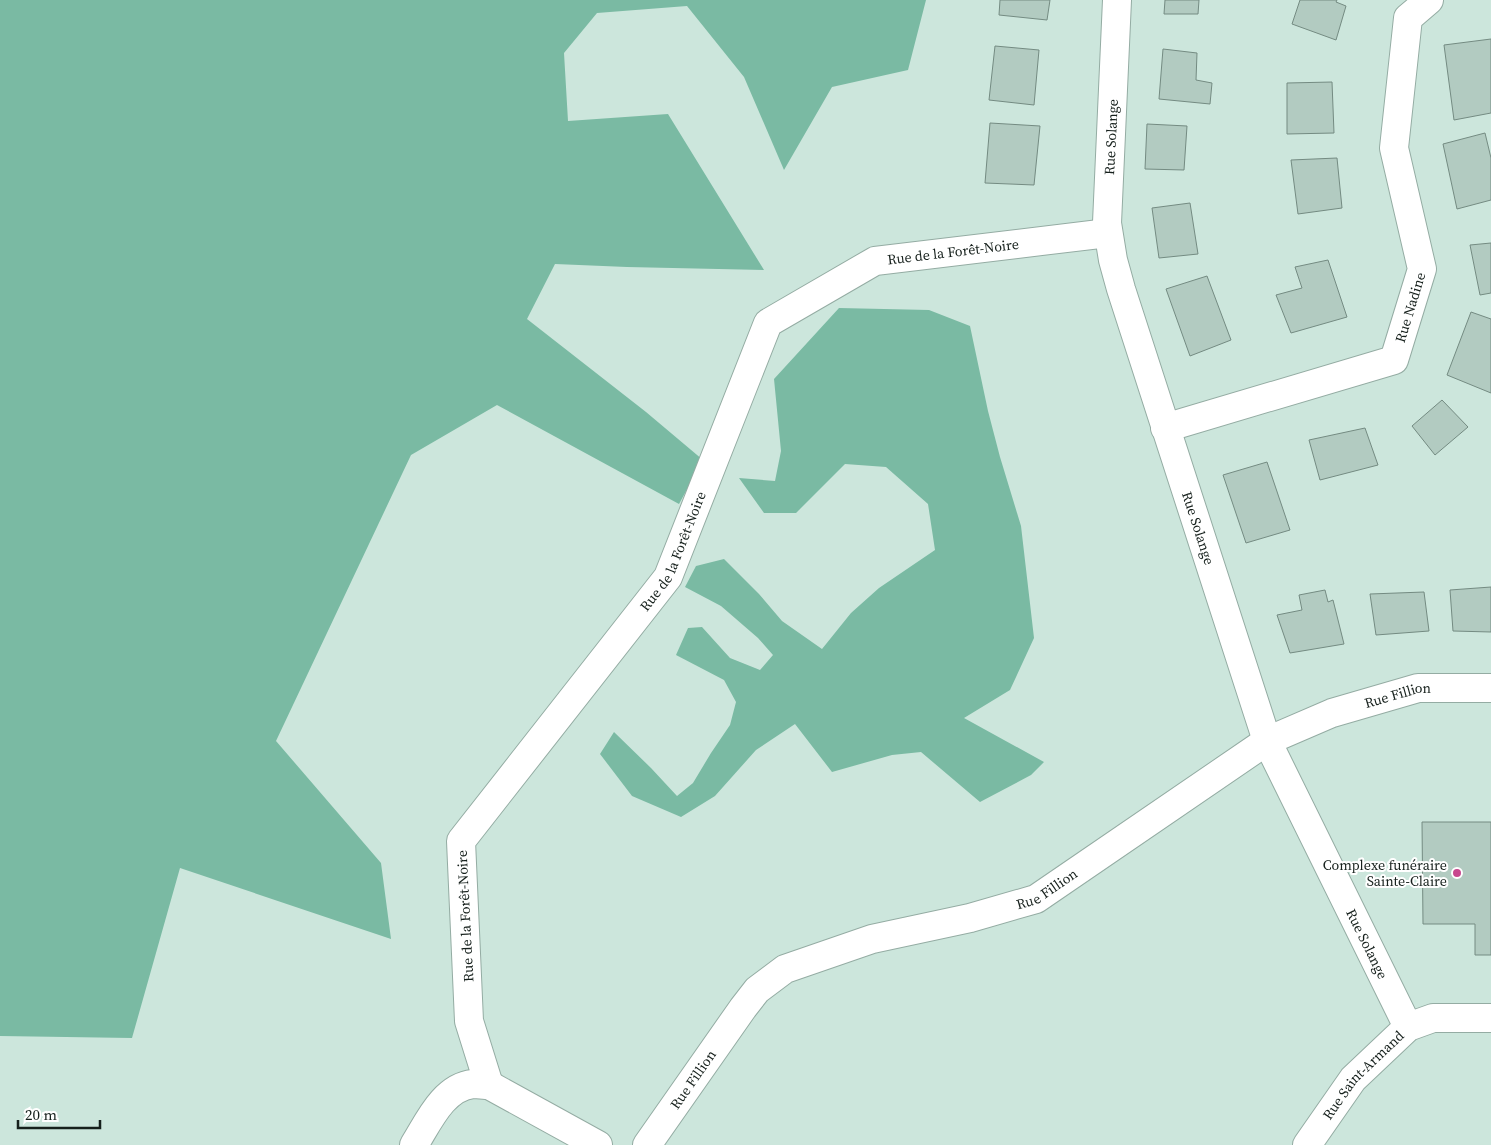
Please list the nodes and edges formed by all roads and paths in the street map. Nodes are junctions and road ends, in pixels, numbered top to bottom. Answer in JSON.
{"nodes":[{"id":1,"x":1117,"y":0,"type":"edge"},
{"id":2,"x":1429,"y":0,"type":"edge"},
{"id":3,"x":1108,"y":233,"type":"junction"},
{"id":4,"x":1165,"y":428,"type":"junction"},
{"id":5,"x":1491,"y":688,"type":"edge"},
{"id":6,"x":1267,"y":741,"type":"junction"},
{"id":7,"x":1491,"y":1018,"type":"edge"},
{"id":8,"x":1408,"y":1027,"type":"junction"},
{"id":9,"x":489,"y":1085,"type":"junction"},
{"id":10,"x":414,"y":1145,"type":"edge"},
{"id":11,"x":598,"y":1145,"type":"edge"},
{"id":12,"x":647,"y":1145,"type":"edge"},
{"id":13,"x":1307,"y":1145,"type":"edge"}],
"edges":[{"from":1,"to":3,"type":"street","name":"Rue Solange"},
{"from":2,"to":4,"type":"street","name":"Rue Nadine"},
{"from":3,"to":4,"type":"street","name":"Rue Solange"},
{"from":3,"to":9,"type":"street","name":"Rue de la Forêt-Noire"},
{"from":4,"to":6,"type":"street","name":"Rue Solange"},
{"from":5,"to":6,"type":"street","name":"Rue Fillion"},
{"from":6,"to":8,"type":"street","name":"Rue Solange"},
{"from":6,"to":12,"type":"street","name":"Rue Fillion"},
{"from":7,"to":8,"type":"street","name":"Rue Saint-Armand"},
{"from":8,"to":13,"type":"street","name":"Rue Saint-Armand"},
{"from":9,"to":10,"type":"street"},
{"from":9,"to":11,"type":"street"}]}
